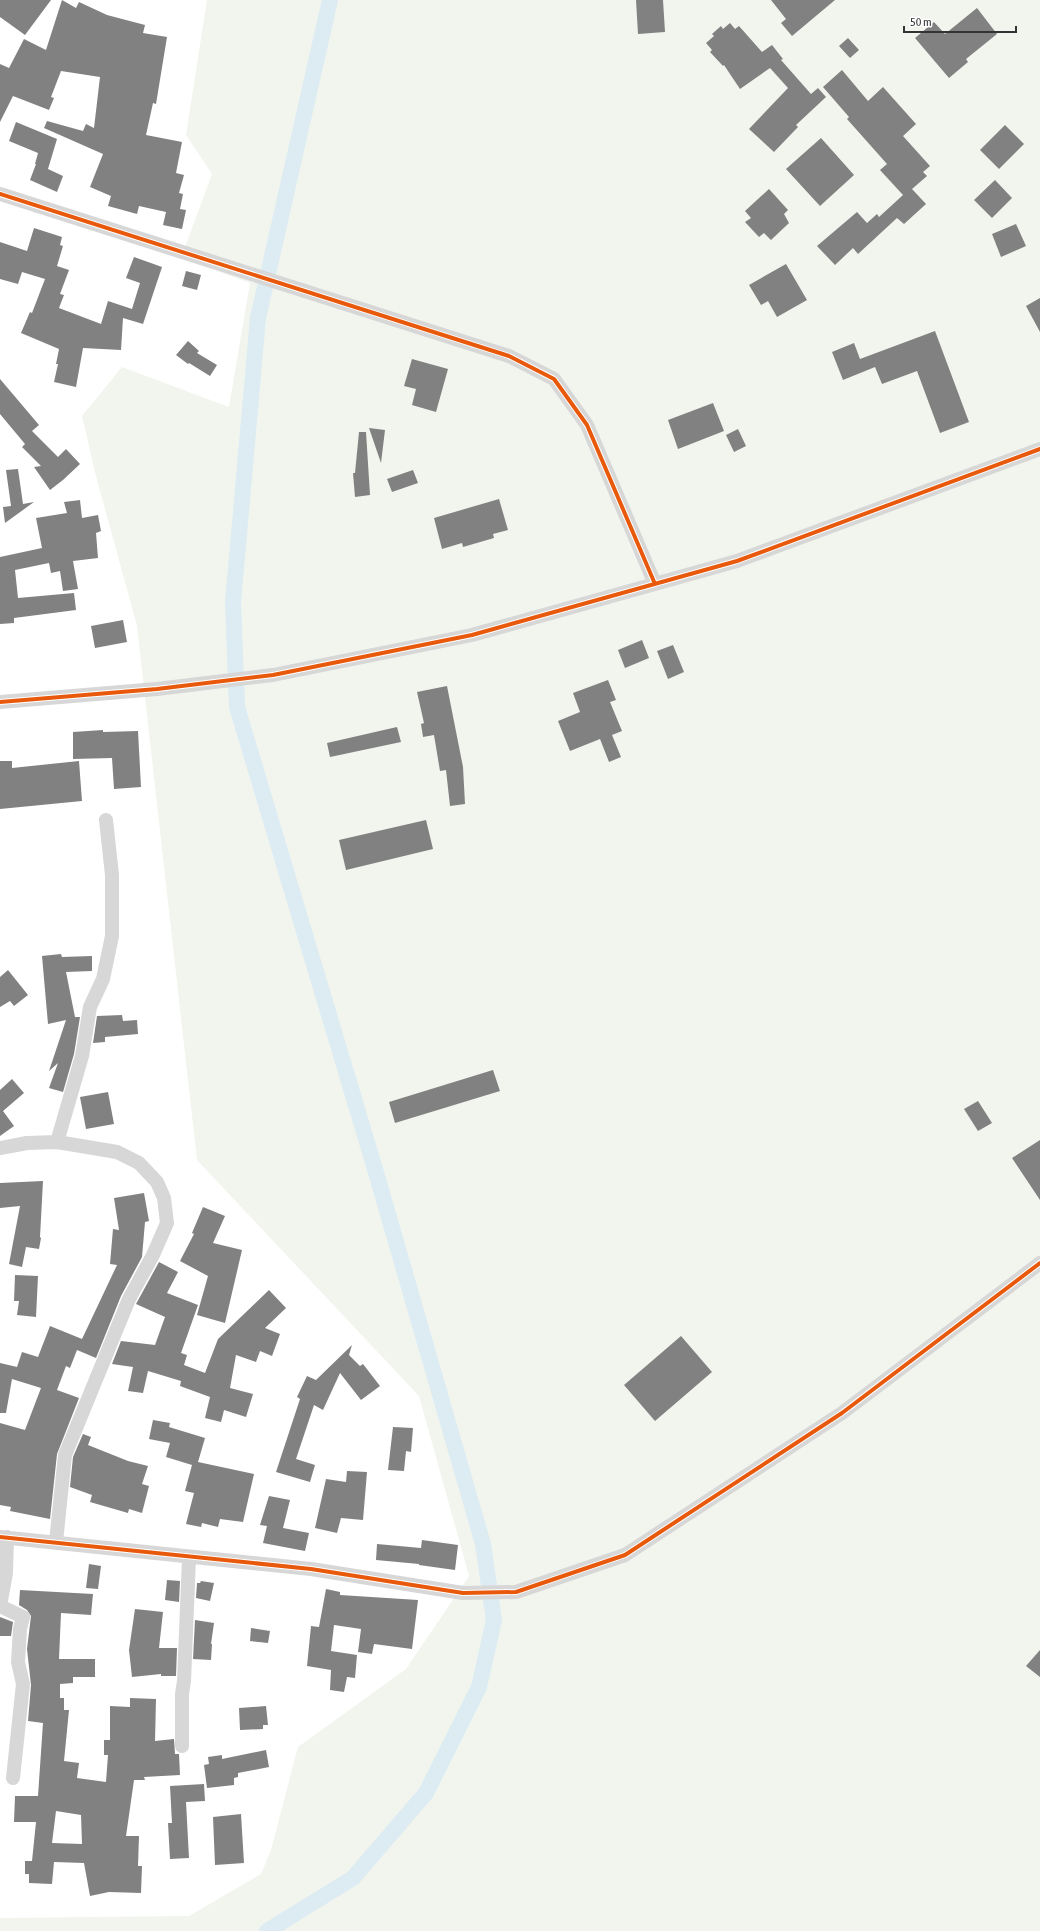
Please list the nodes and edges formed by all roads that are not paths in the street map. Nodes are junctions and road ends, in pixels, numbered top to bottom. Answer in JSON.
{"nodes":[{"id":1,"x":0,"y":194,"type":"edge"},
{"id":2,"x":1040,"y":449,"type":"edge"},
{"id":3,"x":656,"y":584,"type":"junction"},
{"id":4,"x":0,"y":702,"type":"edge"},
{"id":5,"x":106,"y":820,"type":"dead end"},
{"id":6,"x":57,"y":1142,"type":"junction"},
{"id":7,"x":0,"y":1148,"type":"edge"},
{"id":8,"x":1040,"y":1263,"type":"edge"},
{"id":9,"x":3,"y":1537,"type":"edge"},
{"id":10,"x":56,"y":1542,"type":"junction"},
{"id":11,"x":189,"y":1558,"type":"junction"},
{"id":12,"x":0,"y":1606,"type":"edge"},
{"id":13,"x":182,"y":1746,"type":"dead end"},
{"id":14,"x":13,"y":1778,"type":"dead end"}],
"edges":[{"from":1,"to":3,"type":"street"},
{"from":2,"to":3,"type":"street"},
{"from":3,"to":4,"type":"street"},
{"from":5,"to":6,"type":"street"},
{"from":6,"to":7,"type":"street"},
{"from":6,"to":10,"type":"street"},
{"from":8,"to":11,"type":"street"},
{"from":9,"to":10,"type":"street"},
{"from":9,"to":12,"type":"street"},
{"from":10,"to":11,"type":"street"},
{"from":11,"to":13,"type":"street"},
{"from":12,"to":14,"type":"street"}]}
